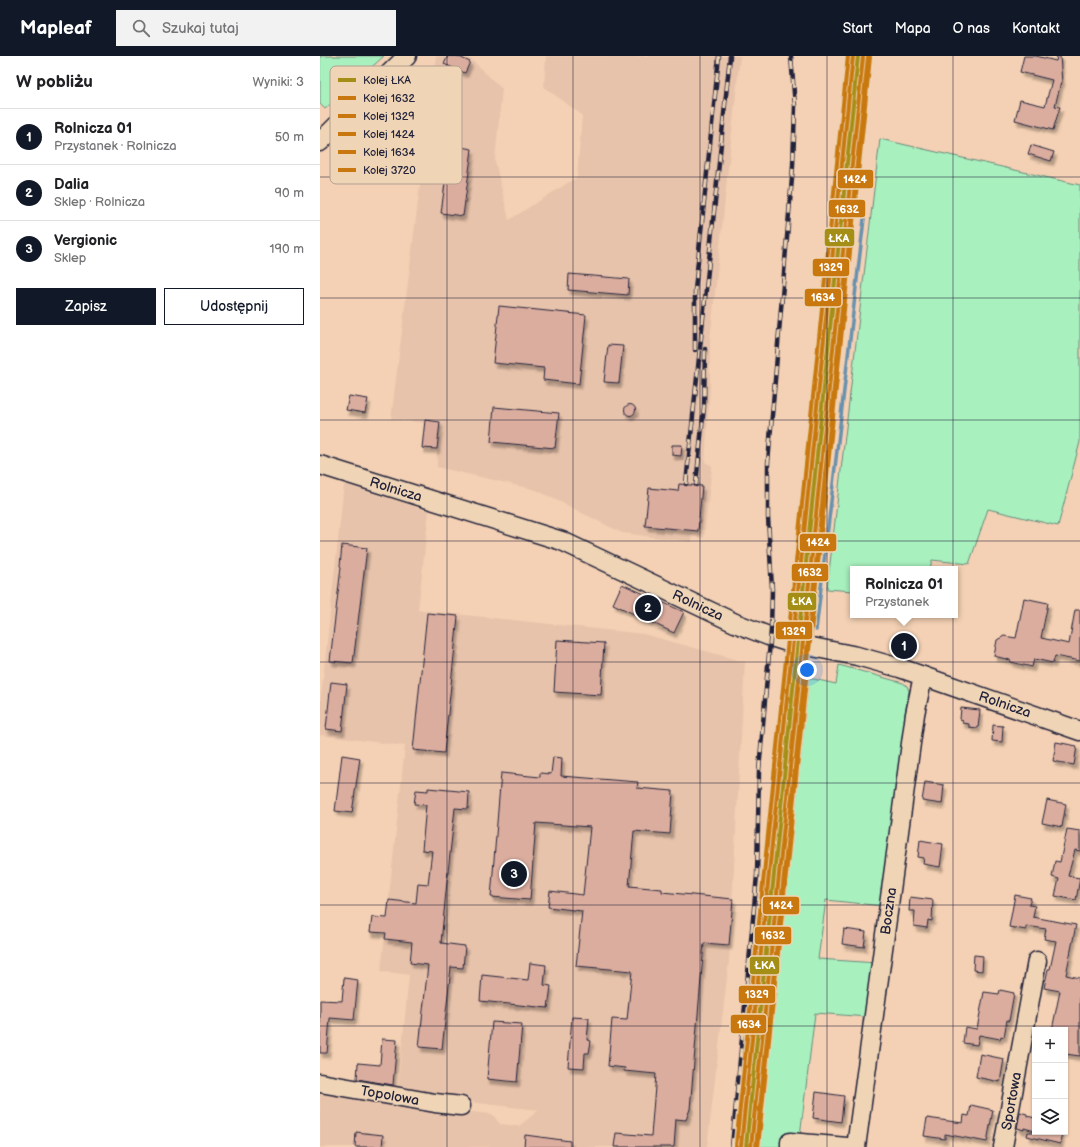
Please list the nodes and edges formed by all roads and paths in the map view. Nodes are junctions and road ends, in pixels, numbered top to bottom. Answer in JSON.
{"nodes":[{"id":1,"x":407,"y":56,"type":"edge"},
{"id":2,"x":397,"y":66,"type":"edge"},
{"id":3,"x":330,"y":132,"type":"edge"},
{"id":4,"x":320,"y":142,"type":"edge"},
{"id":5,"x":320,"y":465,"type":"edge"},
{"id":6,"x":923,"y":676,"type":"junction"},
{"id":7,"x":1080,"y":731,"type":"edge"},
{"id":8,"x":1037,"y":961,"type":"dead end"},
{"id":9,"x":320,"y":1083,"type":"edge"},
{"id":10,"x":461,"y":1106,"type":"dead end"},
{"id":11,"x":790,"y":1144,"type":"edge"},
{"id":12,"x":847,"y":1147,"type":"edge"},
{"id":13,"x":856,"y":1147,"type":"edge"},
{"id":14,"x":1003,"y":1147,"type":"edge"}],
"edges":[{"from":1,"to":2,"type":"street"},
{"from":3,"to":4,"type":"street"},
{"from":5,"to":6,"type":"street","name":"Rolnicza"},
{"from":6,"to":7,"type":"street","name":"Rolnicza"},
{"from":6,"to":13,"type":"street","name":"Boczna"},
{"from":8,"to":14,"type":"street","name":"Sportowa"},
{"from":9,"to":10,"type":"street","name":"Topolowa"},
{"from":11,"to":12,"type":"street"}]}
